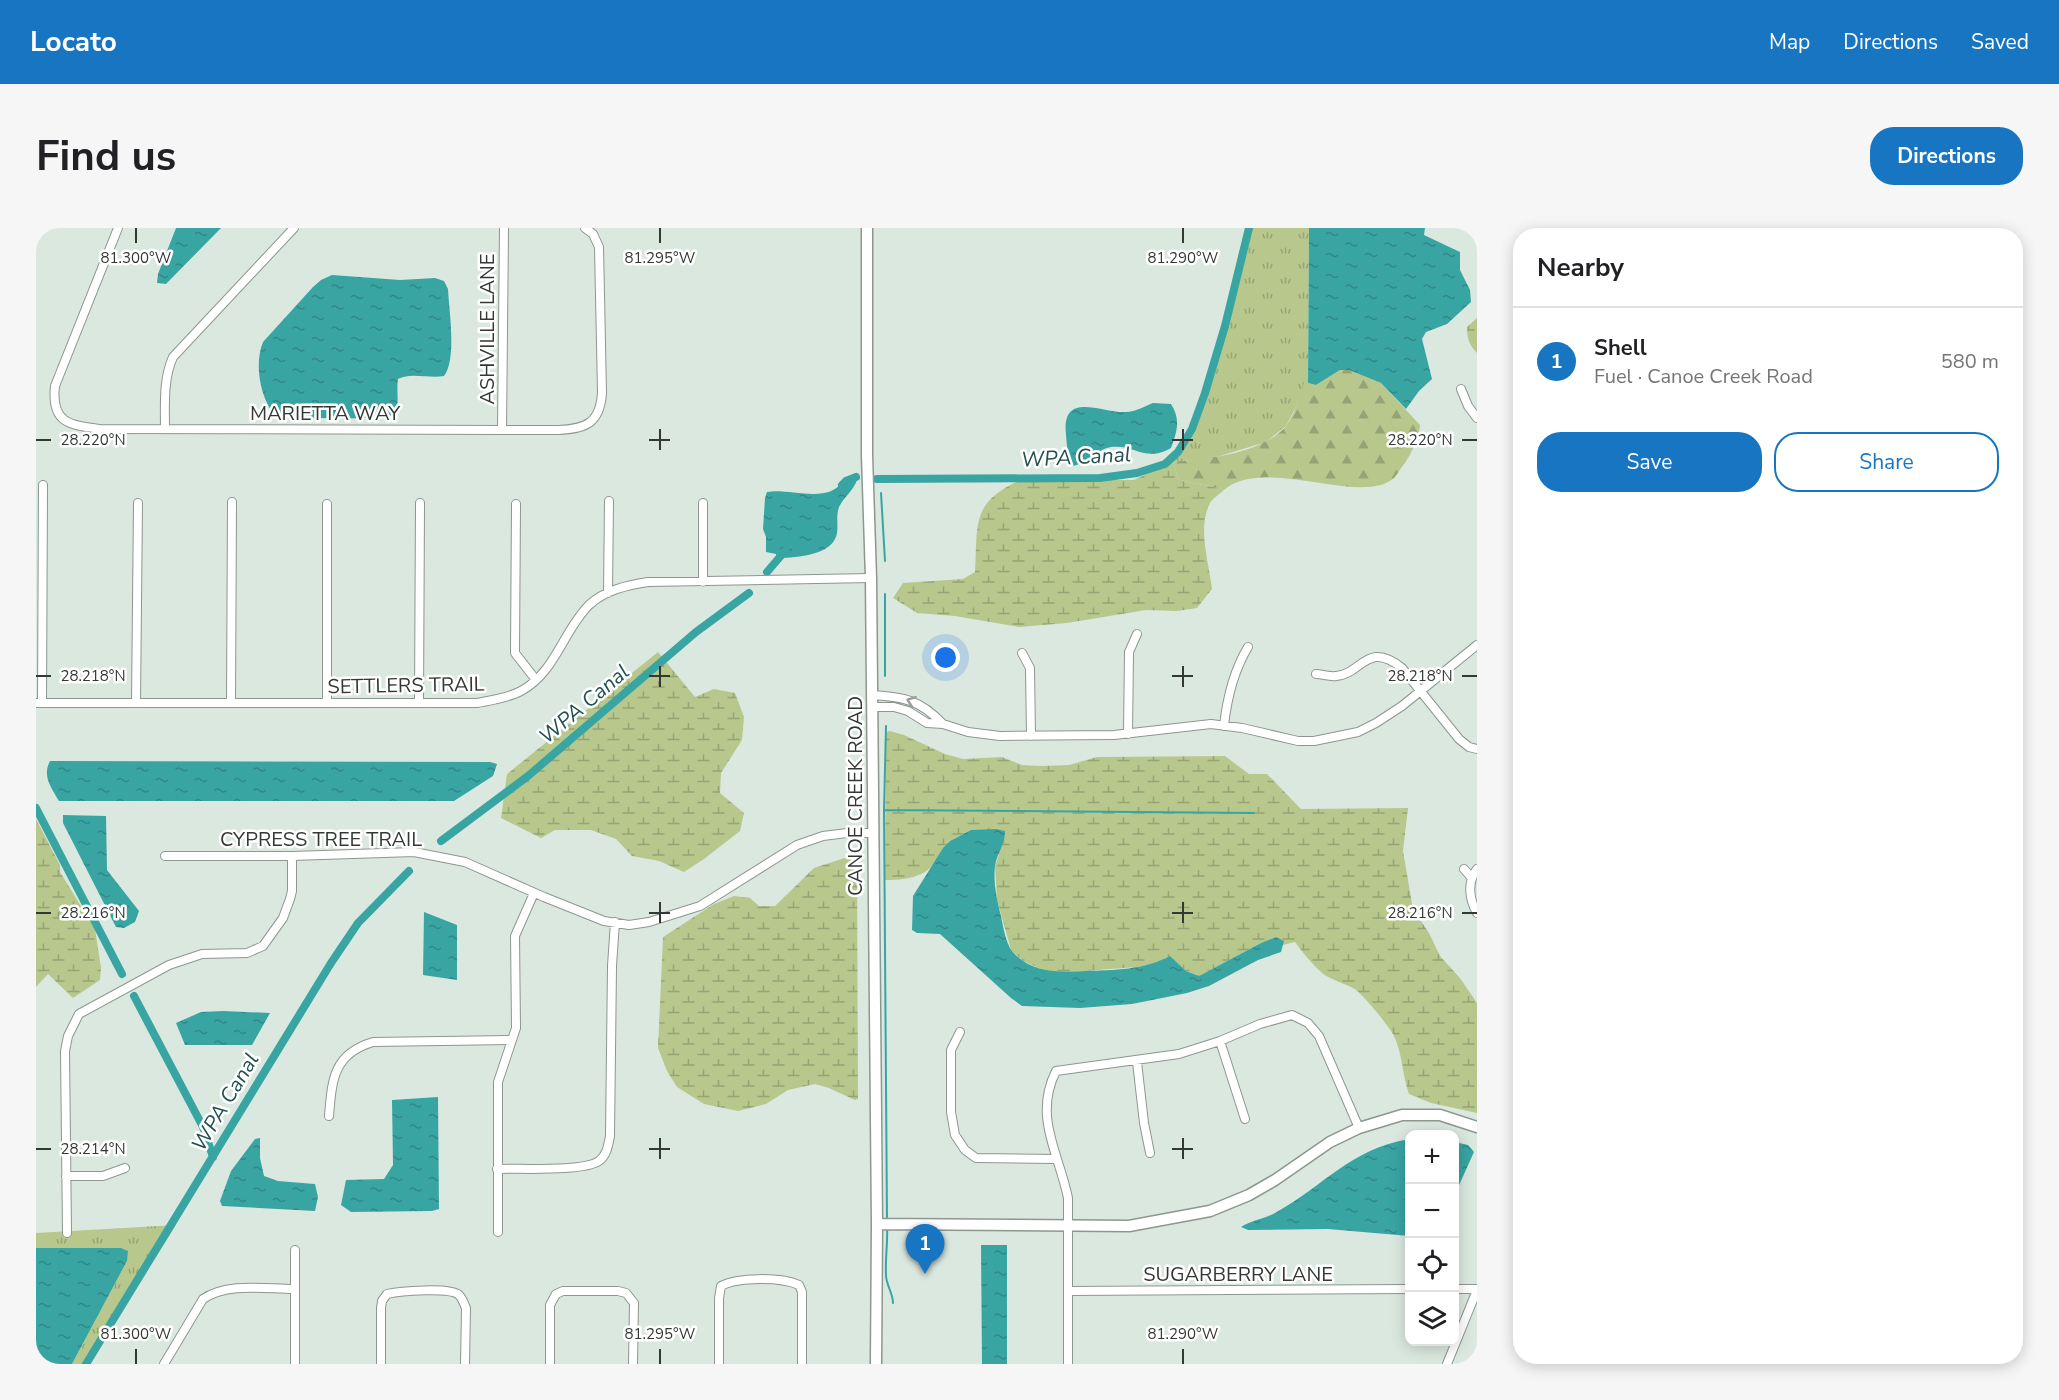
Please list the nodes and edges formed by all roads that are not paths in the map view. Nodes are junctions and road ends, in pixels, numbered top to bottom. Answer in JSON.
{"nodes":[{"id":1,"x":118,"y":228,"type":"edge"},
{"id":2,"x":294,"y":228,"type":"edge"},
{"id":3,"x":504,"y":228,"type":"edge"},
{"id":4,"x":585,"y":228,"type":"edge"},
{"id":5,"x":867,"y":228,"type":"edge"},
{"id":6,"x":1461,"y":389,"type":"dead end"},
{"id":7,"x":1477,"y":418,"type":"edge"},
{"id":8,"x":165,"y":429,"type":"junction"},
{"id":9,"x":502,"y":430,"type":"junction"},
{"id":10,"x":43,"y":485,"type":"dead end"},
{"id":11,"x":609,"y":501,"type":"dead end"},
{"id":12,"x":138,"y":502,"type":"dead end"},
{"id":13,"x":232,"y":502,"type":"dead end"},
{"id":14,"x":420,"y":503,"type":"dead end"},
{"id":15,"x":703,"y":503,"type":"dead end"},
{"id":16,"x":327,"y":504,"type":"dead end"},
{"id":17,"x":516,"y":504,"type":"dead end"},
{"id":18,"x":39,"y":532,"type":"edge"},
{"id":19,"x":871,"y":578,"type":"junction"},
{"id":20,"x":703,"y":582,"type":"junction"},
{"id":21,"x":608,"y":593,"type":"junction"},
{"id":22,"x":1137,"y":634,"type":"dead end"},
{"id":23,"x":1477,"y":645,"type":"edge"},
{"id":24,"x":1248,"y":647,"type":"dead end"},
{"id":25,"x":1022,"y":653,"type":"dead end"},
{"id":26,"x":1316,"y":674,"type":"dead end"},
{"id":27,"x":536,"y":680,"type":"junction"},
{"id":28,"x":1420,"y":691,"type":"junction"},
{"id":29,"x":872,"y":695,"type":"junction"},
{"id":30,"x":39,"y":703,"type":"edge"},
{"id":31,"x":136,"y":703,"type":"junction"},
{"id":32,"x":231,"y":703,"type":"junction"},
{"id":33,"x":327,"y":703,"type":"junction"},
{"id":34,"x":419,"y":703,"type":"junction"},
{"id":35,"x":872,"y":707,"type":"junction"},
{"id":36,"x":943,"y":724,"type":"junction"},
{"id":37,"x":1224,"y":726,"type":"junction"},
{"id":38,"x":1128,"y":734,"type":"junction"},
{"id":39,"x":1031,"y":736,"type":"junction"},
{"id":40,"x":1477,"y":749,"type":"edge"},
{"id":41,"x":873,"y":833,"type":"junction"},
{"id":42,"x":165,"y":856,"type":"dead end"},
{"id":43,"x":292,"y":856,"type":"junction"},
{"id":44,"x":1464,"y":869,"type":"dead end"},
{"id":45,"x":1477,"y":869,"type":"edge"},
{"id":46,"x":1471,"y":877,"type":"junction"},
{"id":47,"x":534,"y":893,"type":"junction"},
{"id":48,"x":1477,"y":913,"type":"edge"},
{"id":49,"x":615,"y":922,"type":"junction"},
{"id":50,"x":960,"y":1032,"type":"dead end"},
{"id":51,"x":512,"y":1040,"type":"junction"},
{"id":52,"x":1220,"y":1041,"type":"junction"},
{"id":53,"x":1137,"y":1062,"type":"junction"},
{"id":54,"x":329,"y":1116,"type":"dead end"},
{"id":55,"x":1245,"y":1119,"type":"dead end"},
{"id":56,"x":1477,"y":1127,"type":"edge"},
{"id":57,"x":1359,"y":1128,"type":"junction"},
{"id":58,"x":1150,"y":1153,"type":"dead end"},
{"id":59,"x":1056,"y":1159,"type":"junction"},
{"id":60,"x":125,"y":1168,"type":"dead end"},
{"id":61,"x":497,"y":1169,"type":"junction"},
{"id":62,"x":66,"y":1176,"type":"junction"},
{"id":63,"x":877,"y":1224,"type":"junction"},
{"id":64,"x":1069,"y":1226,"type":"junction"},
{"id":65,"x":498,"y":1232,"type":"dead end"},
{"id":66,"x":67,"y":1233,"type":"dead end"},
{"id":67,"x":295,"y":1250,"type":"dead end"},
{"id":68,"x":294,"y":1289,"type":"junction"},
{"id":69,"x":1405,"y":1289,"type":"edge"},
{"id":70,"x":1459,"y":1289,"type":"edge"},
{"id":71,"x":1477,"y":1290,"type":"edge"},
{"id":72,"x":1068,"y":1291,"type":"junction"},
{"id":73,"x":164,"y":1364,"type":"edge"},
{"id":74,"x":295,"y":1364,"type":"edge"},
{"id":75,"x":381,"y":1364,"type":"edge"},
{"id":76,"x":465,"y":1364,"type":"edge"},
{"id":77,"x":550,"y":1364,"type":"edge"},
{"id":78,"x":633,"y":1364,"type":"edge"},
{"id":79,"x":719,"y":1364,"type":"edge"},
{"id":80,"x":802,"y":1364,"type":"edge"},
{"id":81,"x":876,"y":1364,"type":"edge"},
{"id":82,"x":1068,"y":1364,"type":"edge"},
{"id":83,"x":1447,"y":1364,"type":"edge"}],
"edges":[{"from":1,"to":8,"type":"street","name":"MARIETTA WAY"},
{"from":2,"to":8,"type":"street"},
{"from":3,"to":9,"type":"street","name":"ASHVILLE LANE"},
{"from":4,"to":9,"type":"street","name":"MARIETTA WAY"},
{"from":5,"to":19,"type":"main road","name":"CANOE CREEK ROAD"},
{"from":6,"to":7,"type":"street"},
{"from":8,"to":9,"type":"street","name":"MARIETTA WAY"},
{"from":10,"to":18,"type":"street"},
{"from":11,"to":21,"type":"street"},
{"from":12,"to":31,"type":"street"},
{"from":13,"to":32,"type":"street"},
{"from":14,"to":34,"type":"street"},
{"from":15,"to":20,"type":"street"},
{"from":16,"to":33,"type":"street"},
{"from":17,"to":27,"type":"street"},
{"from":18,"to":30,"type":"street"},
{"from":19,"to":20,"type":"street","name":"SETTLERS TRAIL"},
{"from":19,"to":29,"type":"main road","name":"CANOE CREEK ROAD"},
{"from":20,"to":21,"type":"street","name":"SETTLERS TRAIL"},
{"from":21,"to":27,"type":"street","name":"SETTLERS TRAIL"},
{"from":22,"to":38,"type":"street"},
{"from":23,"to":28,"type":"street"},
{"from":24,"to":37,"type":"street"},
{"from":25,"to":39,"type":"street"},
{"from":26,"to":28,"type":"street"},
{"from":27,"to":34,"type":"street","name":"SETTLERS TRAIL"},
{"from":28,"to":37,"type":"street"},
{"from":28,"to":40,"type":"street"},
{"from":29,"to":35,"type":"main road","name":"CANOE CREEK ROAD"},
{"from":36,"to":29,"type":"street","one_way":true},
{"from":30,"to":31,"type":"street","name":"SETTLERS TRAIL"},
{"from":31,"to":32,"type":"street","name":"SETTLERS TRAIL"},
{"from":32,"to":33,"type":"street","name":"SETTLERS TRAIL"},
{"from":33,"to":34,"type":"street","name":"SETTLERS TRAIL"},
{"from":35,"to":36,"type":"street"},
{"from":35,"to":41,"type":"main road","name":"CANOE CREEK ROAD"},
{"from":36,"to":39,"type":"street"},
{"from":37,"to":38,"type":"street"},
{"from":38,"to":39,"type":"street"},
{"from":41,"to":49,"type":"street","name":"CYPRESS TREE TRAIL"},
{"from":41,"to":63,"type":"main road","name":"CANOE CREEK ROAD"},
{"from":42,"to":43,"type":"street","name":"CYPRESS TREE TRAIL"},
{"from":43,"to":47,"type":"street","name":"CYPRESS TREE TRAIL"},
{"from":43,"to":62,"type":"street"},
{"from":44,"to":46,"type":"street"},
{"from":45,"to":46,"type":"street"},
{"from":46,"to":48,"type":"street"},
{"from":47,"to":49,"type":"street","name":"CYPRESS TREE TRAIL"},
{"from":47,"to":51,"type":"street"},
{"from":49,"to":61,"type":"street"},
{"from":50,"to":59,"type":"street"},
{"from":51,"to":54,"type":"street"},
{"from":51,"to":61,"type":"street"},
{"from":52,"to":53,"type":"street"},
{"from":52,"to":55,"type":"street"},
{"from":52,"to":57,"type":"street"},
{"from":53,"to":58,"type":"street"},
{"from":53,"to":59,"type":"street"},
{"from":56,"to":57,"type":"main road"},
{"from":57,"to":64,"type":"main road"},
{"from":59,"to":64,"type":"street"},
{"from":60,"to":62,"type":"street"},
{"from":61,"to":65,"type":"street"},
{"from":62,"to":66,"type":"street"},
{"from":63,"to":64,"type":"main road"},
{"from":63,"to":81,"type":"main road","name":"CANOE CREEK ROAD"},
{"from":64,"to":72,"type":"street"},
{"from":67,"to":68,"type":"street"},
{"from":68,"to":73,"type":"street"},
{"from":68,"to":74,"type":"street"},
{"from":69,"to":72,"type":"street","name":"SUGARBERRY LANE"},
{"from":70,"to":71,"type":"street"},
{"from":71,"to":83,"type":"street"},
{"from":72,"to":82,"type":"street"},
{"from":75,"to":76,"type":"street"},
{"from":77,"to":78,"type":"street"},
{"from":79,"to":80,"type":"street"}]}
